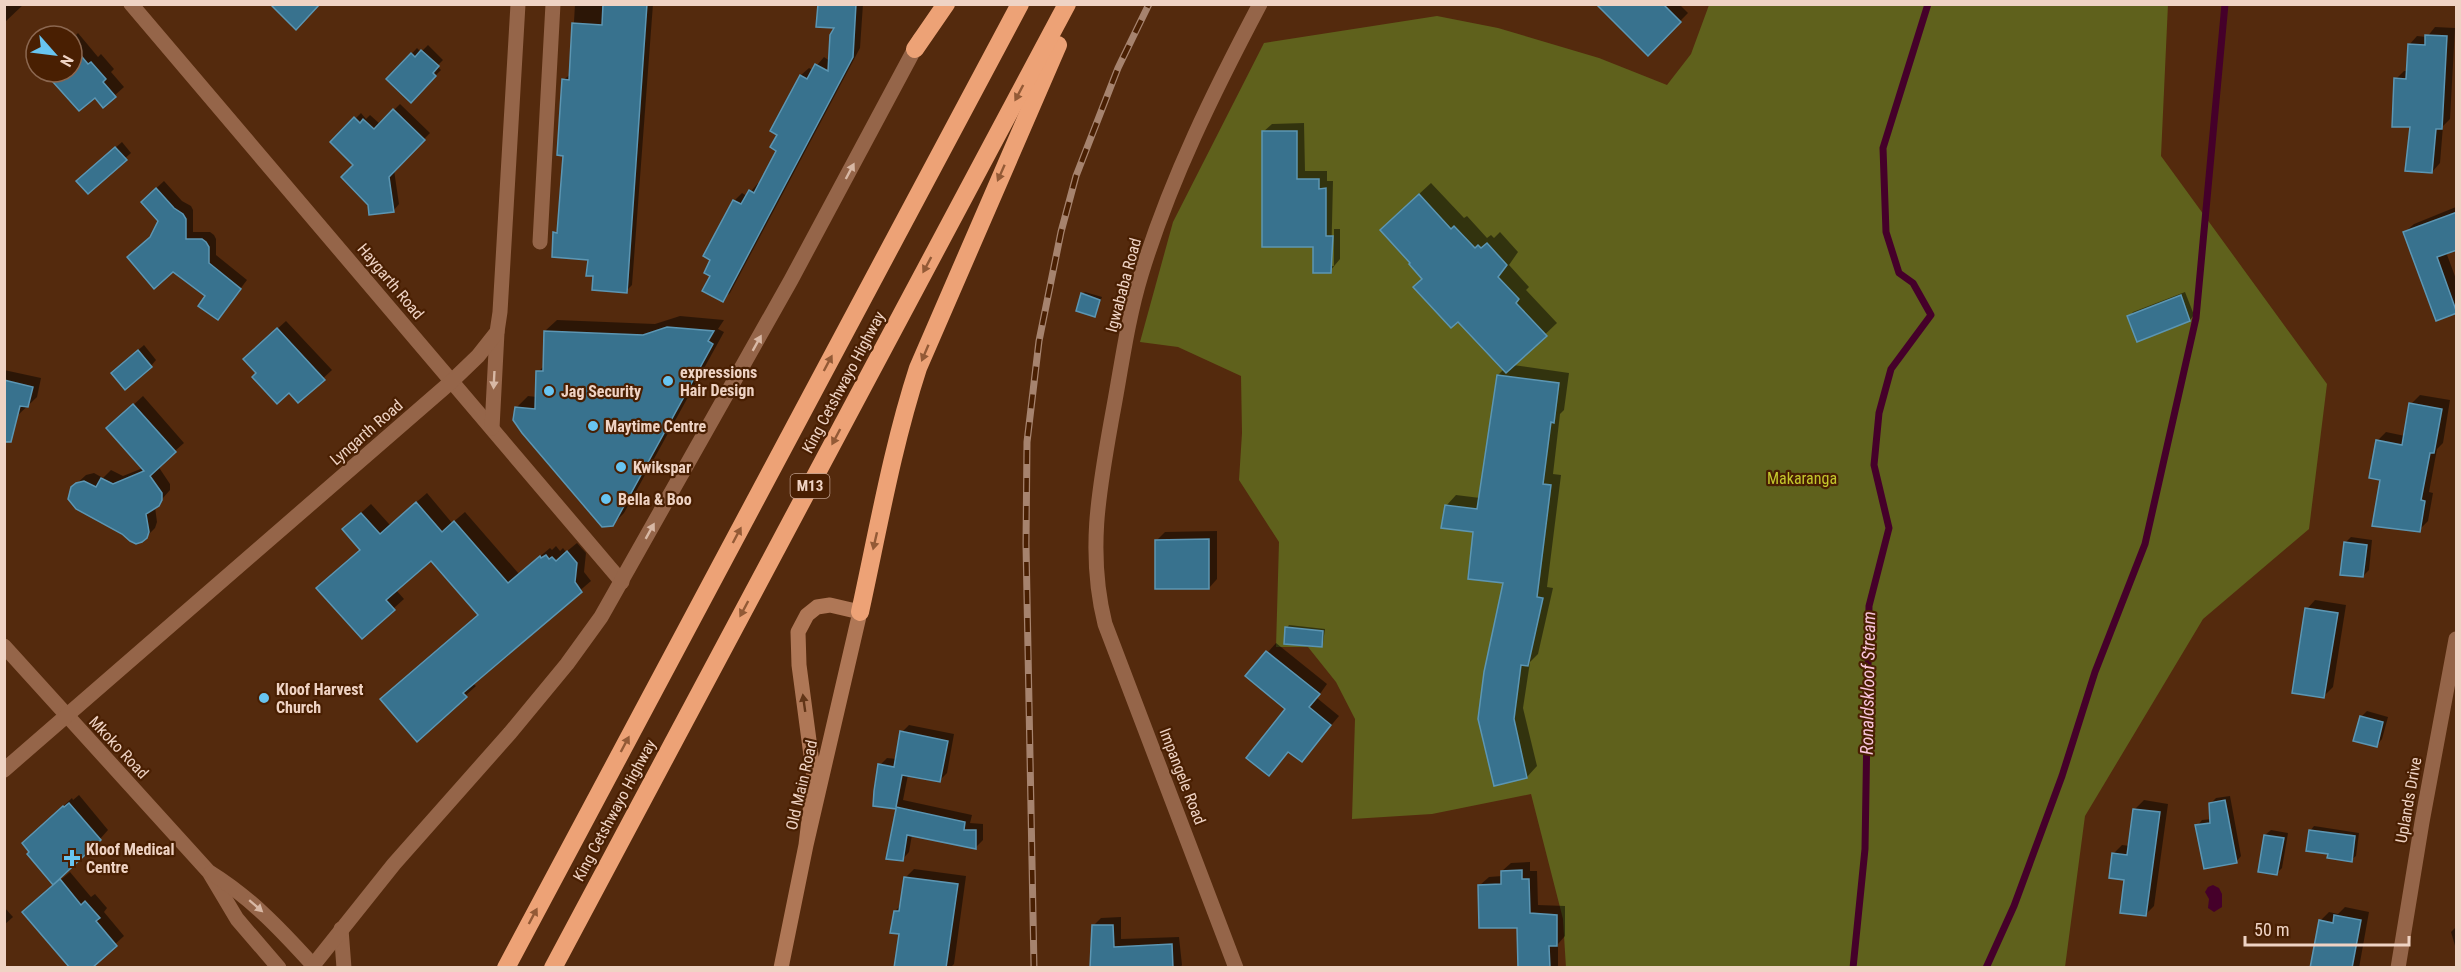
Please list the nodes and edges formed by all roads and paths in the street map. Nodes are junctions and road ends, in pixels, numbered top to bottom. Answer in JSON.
{"nodes":[{"id":1,"x":131,"y":4,"type":"edge"},
{"id":2,"x":518,"y":4,"type":"edge"},
{"id":3,"x":553,"y":4,"type":"edge"},
{"id":4,"x":938,"y":4,"type":"edge"},
{"id":5,"x":946,"y":4,"type":"edge"},
{"id":6,"x":1020,"y":4,"type":"edge"},
{"id":7,"x":1067,"y":4,"type":"edge"},
{"id":8,"x":1075,"y":4,"type":"edge"},
{"id":9,"x":1260,"y":4,"type":"edge"},
{"id":10,"x":915,"y":49,"type":"junction"},
{"id":11,"x":540,"y":243,"type":"dead end"},
{"id":12,"x":497,"y":332,"type":"junction"},
{"id":13,"x":452,"y":381,"type":"junction"},
{"id":14,"x":492,"y":428,"type":"junction"},
{"id":15,"x":622,"y":582,"type":"junction"},
{"id":16,"x":1098,"y":596,"type":"joint"},
{"id":17,"x":860,"y":612,"type":"junction"},
{"id":18,"x":2456,"y":642,"type":"edge"},
{"id":19,"x":4,"y":646,"type":"edge"},
{"id":20,"x":67,"y":717,"type":"junction"},
{"id":21,"x":4,"y":770,"type":"edge"},
{"id":22,"x":806,"y":845,"type":"junction"},
{"id":23,"x":209,"y":872,"type":"junction"},
{"id":24,"x":341,"y":929,"type":"junction"},
{"id":25,"x":311,"y":966,"type":"edge"},
{"id":26,"x":279,"y":968,"type":"edge"},
{"id":27,"x":344,"y":968,"type":"edge"},
{"id":28,"x":506,"y":968,"type":"edge"},
{"id":29,"x":552,"y":968,"type":"edge"},
{"id":30,"x":781,"y":968,"type":"edge"},
{"id":31,"x":1236,"y":968,"type":"edge"},
{"id":32,"x":2398,"y":968,"type":"edge"}],
"edges":[{"from":1,"to":13,"type":"street","name":"Haygarth Road"},
{"from":2,"to":12,"type":"street"},
{"from":3,"to":11,"type":"street"},
{"from":4,"to":10,"type":"street"},
{"from":5,"to":10,"type":"highway"},
{"from":28,"to":6,"type":"highway","name":"King Cetshwayo Highway","number":"M13","one_way":true},
{"from":7,"to":29,"type":"highway","name":"King Cetshwayo Highway","number":"M13","one_way":true},
{"from":8,"to":17,"type":"highway","one_way":true},
{"from":9,"to":16,"type":"street","name":"Igwababa Road"},
{"from":15,"to":10,"type":"street","one_way":true},
{"from":12,"to":13,"type":"street","name":"Lyngarth Road"},
{"from":12,"to":14,"type":"street","one_way":true},
{"from":13,"to":14,"type":"street","name":"Haygarth Road"},
{"from":13,"to":20,"type":"street","name":"Lyngarth Road"},
{"from":14,"to":15,"type":"street","name":"Haygarth Road"},
{"from":15,"to":24,"type":"street"},
{"from":16,"to":31,"type":"street","name":"Impangele Road"},
{"from":17,"to":22,"type":"street","name":"Old Main Road"},
{"from":22,"to":17,"type":"street","one_way":true},
{"from":18,"to":32,"type":"street","name":"Uplands Drive"},
{"from":19,"to":20,"type":"street","name":"Mkoko Road"},
{"from":20,"to":21,"type":"street","name":"Lyngarth Road"},
{"from":20,"to":23,"type":"street","name":"Mkoko Road"},
{"from":22,"to":30,"type":"street","name":"Old Main Road"},
{"from":23,"to":25,"type":"street","name":"Mkoko Road","one_way":true},
{"from":23,"to":26,"type":"street","name":"Mkoko Road"},
{"from":24,"to":25,"type":"street"},
{"from":24,"to":27,"type":"street"}]}
